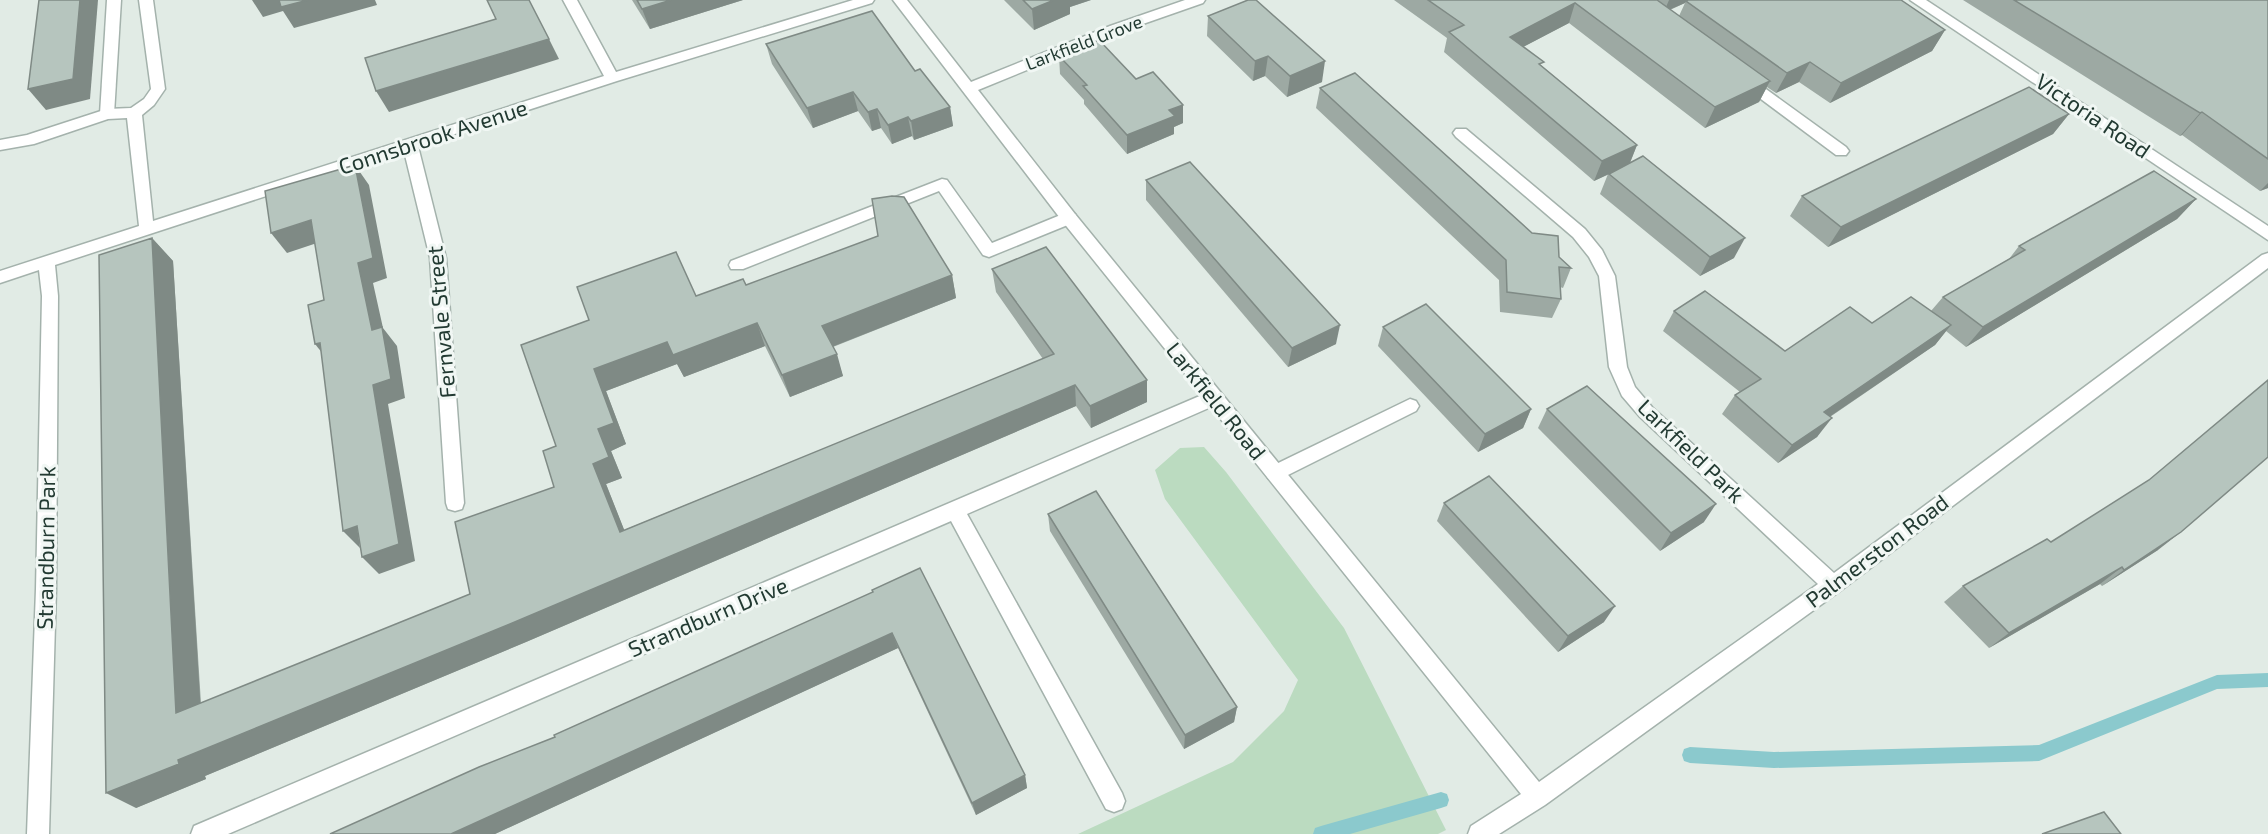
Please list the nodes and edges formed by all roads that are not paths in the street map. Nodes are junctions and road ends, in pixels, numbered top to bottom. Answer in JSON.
{"nodes":[{"id":1,"x":114,"y":0,"type":"edge"},
{"id":2,"x":146,"y":0,"type":"edge"},
{"id":3,"x":570,"y":0,"type":"edge"},
{"id":4,"x":867,"y":0,"type":"edge"},
{"id":5,"x":900,"y":0,"type":"edge"},
{"id":6,"x":1198,"y":0,"type":"edge"},
{"id":7,"x":1917,"y":0,"type":"edge"},
{"id":8,"x":1728,"y":69,"type":"edge"},
{"id":9,"x":612,"y":78,"type":"junction"},
{"id":10,"x":970,"y":88,"type":"junction"},
{"id":11,"x":134,"y":113,"type":"junction"},
{"id":12,"x":107,"y":114,"type":"junction"},
{"id":13,"x":1461,"y":133,"type":"dead end"},
{"id":14,"x":410,"y":144,"type":"junction"},
{"id":15,"x":0,"y":145,"type":"edge"},
{"id":16,"x":1840,"y":151,"type":"dead end"},
{"id":17,"x":1069,"y":218,"type":"junction"},
{"id":18,"x":148,"y":230,"type":"junction"},
{"id":19,"x":2268,"y":234,"type":"edge"},
{"id":20,"x":2268,"y":259,"type":"edge"},
{"id":21,"x":47,"y":262,"type":"junction"},
{"id":22,"x":737,"y":265,"type":"dead end"},
{"id":23,"x":0,"y":277,"type":"edge"},
{"id":24,"x":1213,"y":398,"type":"junction"},
{"id":25,"x":1410,"y":406,"type":"dead end"},
{"id":26,"x":1275,"y":473,"type":"junction"},
{"id":27,"x":455,"y":503,"type":"dead end"},
{"id":28,"x":955,"y":511,"type":"junction"},
{"id":29,"x":1833,"y":585,"type":"junction"},
{"id":30,"x":1537,"y":796,"type":"junction"},
{"id":31,"x":1114,"y":801,"type":"dead end"},
{"id":32,"x":38,"y":834,"type":"edge"},
{"id":33,"x":202,"y":834,"type":"edge"},
{"id":34,"x":1479,"y":834,"type":"edge"}],
"edges":[{"from":1,"to":12,"type":"street"},
{"from":2,"to":11,"type":"street"},
{"from":3,"to":9,"type":"street"},
{"from":4,"to":9,"type":"street","name":"Connsbrook Avenue"},
{"from":5,"to":10,"type":"street","name":"Larkfield Road"},
{"from":6,"to":10,"type":"street","name":"Larkfield Grove"},
{"from":7,"to":19,"type":"street","name":"Victoria Road"},
{"from":8,"to":16,"type":"street"},
{"from":9,"to":14,"type":"street","name":"Connsbrook Avenue"},
{"from":10,"to":17,"type":"street","name":"Larkfield Road"},
{"from":11,"to":12,"type":"street"},
{"from":11,"to":18,"type":"street"},
{"from":12,"to":15,"type":"street"},
{"from":13,"to":29,"type":"street","name":"Larkfield Park"},
{"from":14,"to":18,"type":"street","name":"Connsbrook Avenue"},
{"from":14,"to":27,"type":"street","name":"Fernvale Street"},
{"from":17,"to":22,"type":"street"},
{"from":17,"to":24,"type":"street","name":"Larkfield Road"},
{"from":18,"to":21,"type":"street","name":"Connsbrook Avenue"},
{"from":20,"to":29,"type":"street","name":"Palmerston Road"},
{"from":21,"to":23,"type":"street","name":"Connsbrook Avenue"},
{"from":21,"to":32,"type":"street","name":"Strandburn Park"},
{"from":24,"to":26,"type":"street","name":"Larkfield Road"},
{"from":24,"to":28,"type":"street","name":"Strandburn Drive"},
{"from":25,"to":26,"type":"street"},
{"from":26,"to":30,"type":"street","name":"Larkfield Road"},
{"from":28,"to":31,"type":"street"},
{"from":28,"to":33,"type":"street","name":"Strandburn Drive"},
{"from":29,"to":30,"type":"street","name":"Palmerston Road"},
{"from":30,"to":34,"type":"street","name":"Palmerston Road"}]}
